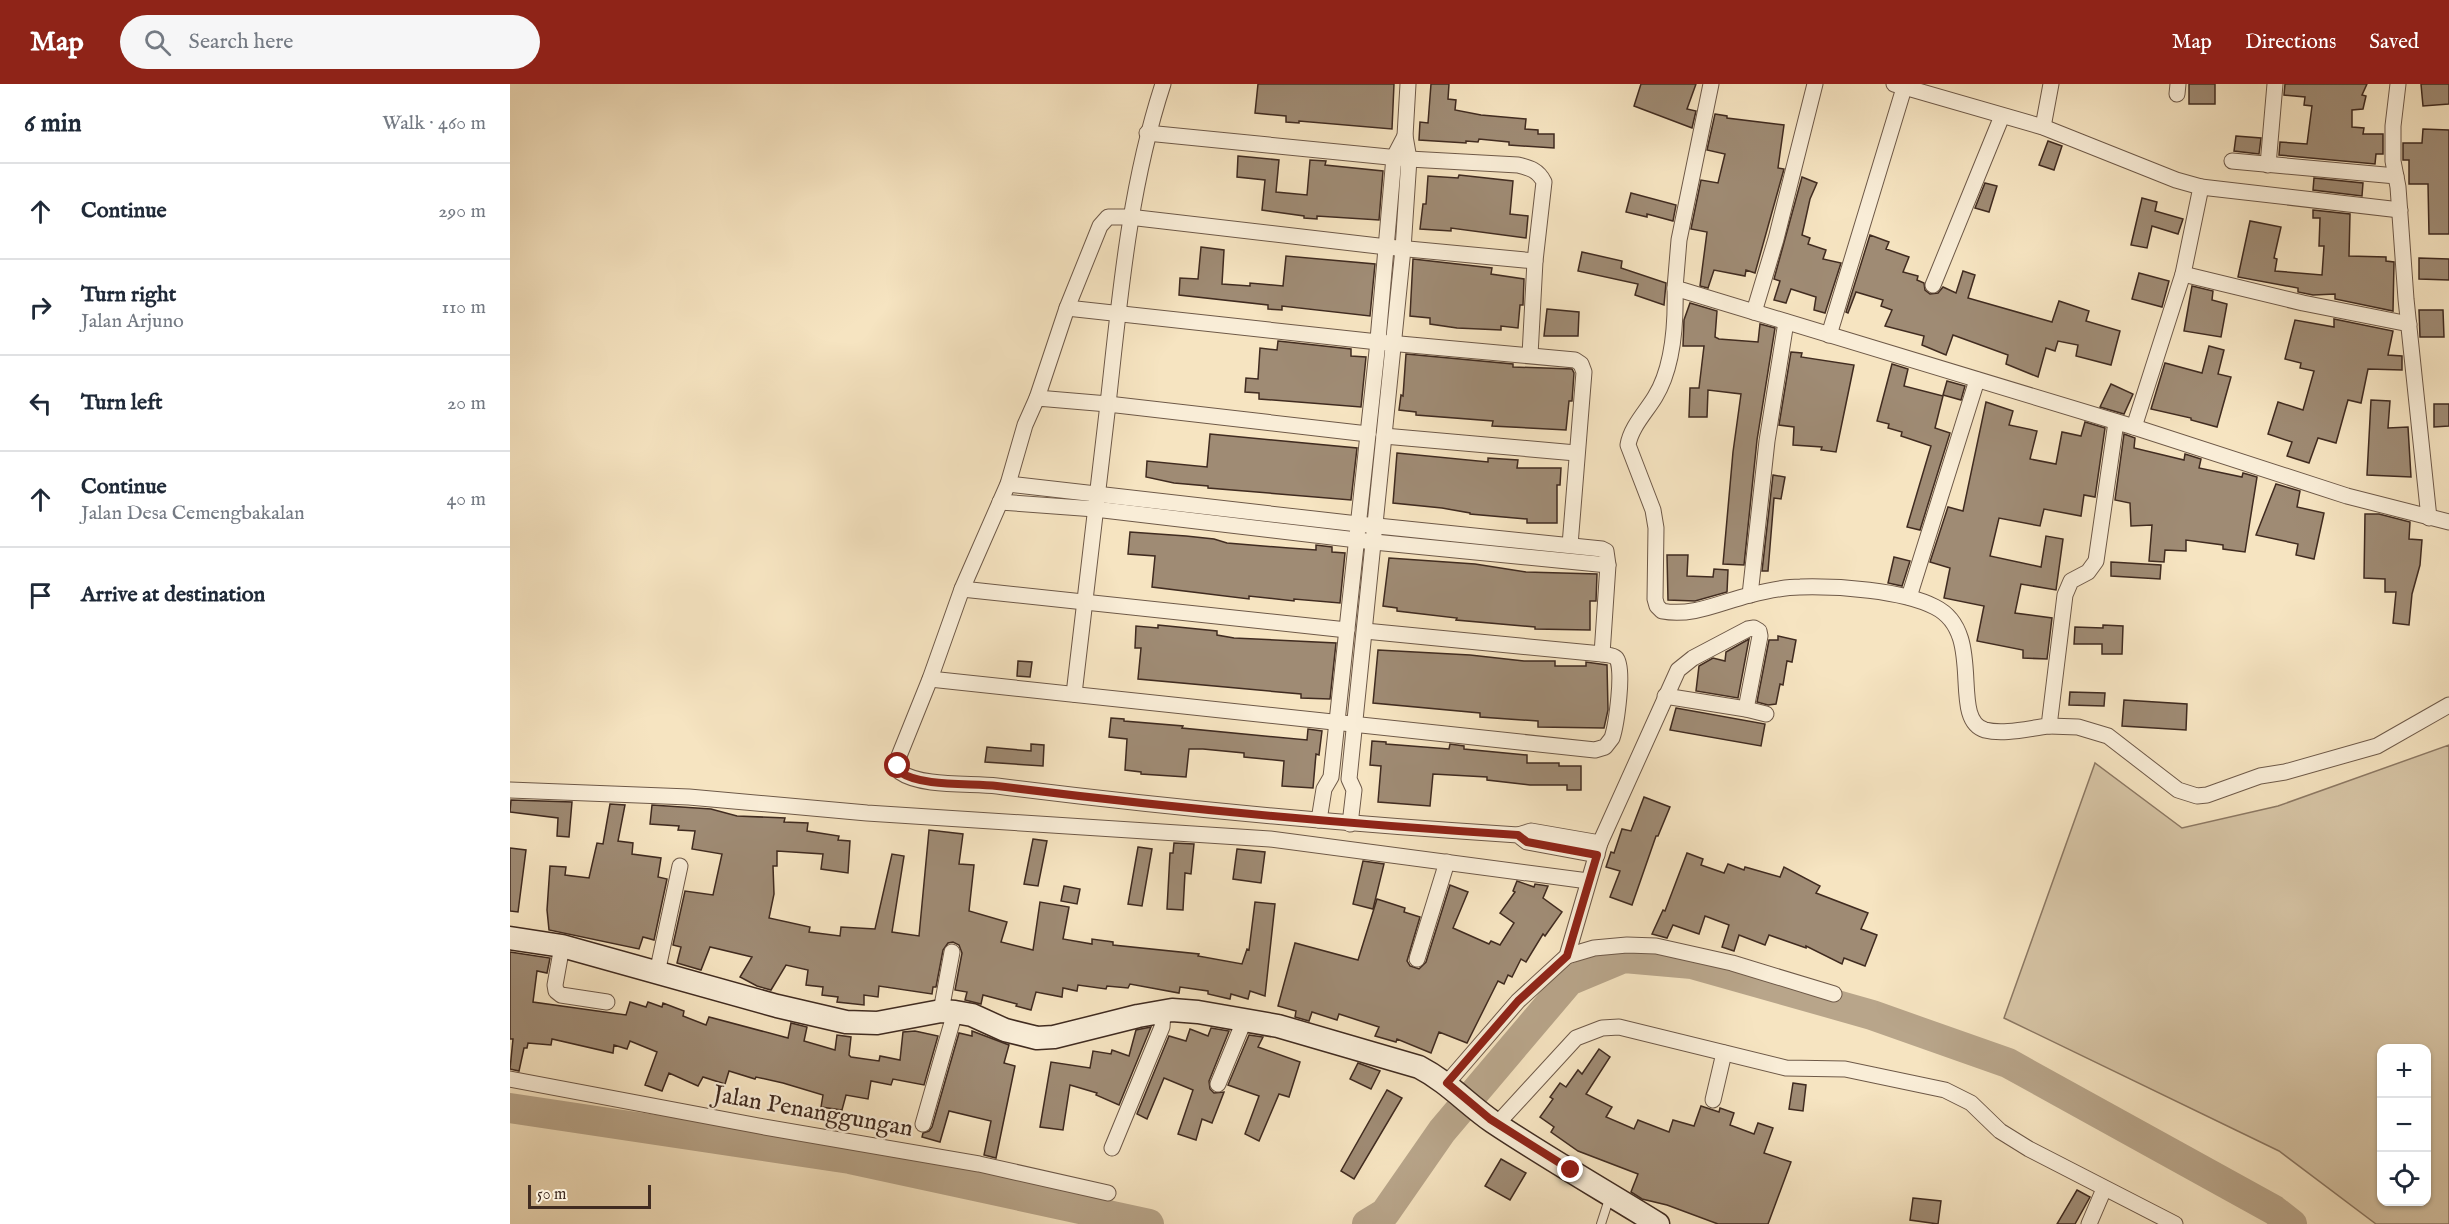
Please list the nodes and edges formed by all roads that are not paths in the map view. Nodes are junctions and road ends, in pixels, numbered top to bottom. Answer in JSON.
{"nodes":[{"id":1,"x":1163,"y":84,"type":"edge"},
{"id":2,"x":1408,"y":84,"type":"edge"},
{"id":3,"x":1711,"y":84,"type":"edge"},
{"id":4,"x":1815,"y":84,"type":"edge"},
{"id":5,"x":2051,"y":84,"type":"edge"},
{"id":6,"x":2276,"y":84,"type":"edge"},
{"id":7,"x":2398,"y":84,"type":"edge"},
{"id":8,"x":1899,"y":86,"type":"edge"},
{"id":9,"x":2002,"y":116,"type":"junction"},
{"id":10,"x":2043,"y":127,"type":"junction"},
{"id":11,"x":1147,"y":133,"type":"junction"},
{"id":12,"x":1402,"y":158,"type":"junction"},
{"id":13,"x":2232,"y":161,"type":"dead end"},
{"id":14,"x":2268,"y":165,"type":"junction"},
{"id":15,"x":2396,"y":176,"type":"junction"},
{"id":16,"x":2201,"y":187,"type":"junction"},
{"id":17,"x":2400,"y":210,"type":"junction"},
{"id":18,"x":1130,"y":218,"type":"junction"},
{"id":19,"x":1387,"y":247,"type":"junction"},
{"id":20,"x":1403,"y":249,"type":"junction"},
{"id":21,"x":1535,"y":261,"type":"junction"},
{"id":22,"x":2182,"y":274,"type":"junction"},
{"id":23,"x":1933,"y":285,"type":"dead end"},
{"id":24,"x":1675,"y":288,"type":"junction"},
{"id":25,"x":1067,"y":308,"type":"junction"},
{"id":26,"x":1754,"y":312,"type":"junction"},
{"id":27,"x":1118,"y":314,"type":"junction"},
{"id":28,"x":1786,"y":322,"type":"junction"},
{"id":29,"x":2409,"y":324,"type":"junction"},
{"id":30,"x":1829,"y":335,"type":"junction"},
{"id":31,"x":1386,"y":343,"type":"junction"},
{"id":32,"x":1530,"y":355,"type":"junction"},
{"id":33,"x":1977,"y":381,"type":"junction"},
{"id":34,"x":1037,"y":398,"type":"junction"},
{"id":35,"x":1108,"y":404,"type":"junction"},
{"id":36,"x":2116,"y":422,"type":"junction"},
{"id":37,"x":2133,"y":427,"type":"junction"},
{"id":38,"x":1368,"y":434,"type":"junction"},
{"id":39,"x":1384,"y":436,"type":"junction"},
{"id":40,"x":1576,"y":453,"type":"junction"},
{"id":41,"x":1008,"y":484,"type":"junction"},
{"id":42,"x":999,"y":502,"type":"junction"},
{"id":43,"x":1095,"y":502,"type":"junction"},
{"id":44,"x":2429,"y":518,"type":"junction"},
{"id":45,"x":2449,"y":522,"type":"edge"},
{"id":46,"x":1375,"y":526,"type":"junction"},
{"id":47,"x":1357,"y":532,"type":"junction"},
{"id":48,"x":1374,"y":542,"type":"junction"},
{"id":49,"x":1570,"y":545,"type":"junction"},
{"id":50,"x":1608,"y":565,"type":"junction"},
{"id":51,"x":962,"y":589,"type":"junction"},
{"id":52,"x":1750,"y":595,"type":"junction"},
{"id":53,"x":1909,"y":597,"type":"junction"},
{"id":54,"x":1085,"y":602,"type":"junction"},
{"id":55,"x":1347,"y":630,"type":"junction"},
{"id":56,"x":1365,"y":631,"type":"junction"},
{"id":57,"x":1602,"y":654,"type":"junction"},
{"id":58,"x":930,"y":679,"type":"junction"},
{"id":59,"x":1074,"y":694,"type":"junction"},
{"id":60,"x":1665,"y":696,"type":"junction"},
{"id":61,"x":2449,"y":705,"type":"edge"},
{"id":62,"x":1746,"y":709,"type":"junction"},
{"id":63,"x":1766,"y":714,"type":"dead end"},
{"id":64,"x":1337,"y":723,"type":"junction"},
{"id":65,"x":1356,"y":725,"type":"junction"},
{"id":66,"x":2049,"y":726,"type":"junction"},
{"id":67,"x":1331,"y":777,"type":"junction"},
{"id":68,"x":1349,"y":779,"type":"junction"},
{"id":69,"x":510,"y":790,"type":"edge"},
{"id":70,"x":1319,"y":820,"type":"junction"},
{"id":71,"x":1350,"y":824,"type":"junction"},
{"id":72,"x":1599,"y":849,"type":"junction"},
{"id":73,"x":1447,"y":862,"type":"junction"},
{"id":74,"x":680,"y":866,"type":"dead end"},
{"id":75,"x":1588,"y":881,"type":"junction"},
{"id":76,"x":510,"y":938,"type":"edge"},
{"id":77,"x":562,"y":946,"type":"junction"},
{"id":78,"x":952,"y":952,"type":"dead end"},
{"id":79,"x":1567,"y":956,"type":"junction"},
{"id":80,"x":1417,"y":959,"type":"dead end"},
{"id":81,"x":657,"y":973,"type":"junction"},
{"id":82,"x":1834,"y":994,"type":"dead end"},
{"id":83,"x":607,"y":1002,"type":"dead end"},
{"id":84,"x":948,"y":1011,"type":"junction"},
{"id":85,"x":1163,"y":1012,"type":"junction"},
{"id":86,"x":1244,"y":1021,"type":"junction"},
{"id":87,"x":1724,"y":1053,"type":"junction"},
{"id":88,"x":510,"y":1079,"type":"edge"},
{"id":89,"x":1218,"y":1084,"type":"dead end"},
{"id":90,"x":1450,"y":1086,"type":"junction"},
{"id":91,"x":1713,"y":1100,"type":"dead end"},
{"id":92,"x":1493,"y":1122,"type":"junction"},
{"id":93,"x":923,"y":1124,"type":"dead end"},
{"id":94,"x":1112,"y":1148,"type":"dead end"},
{"id":95,"x":2104,"y":1189,"type":"junction"},
{"id":96,"x":1108,"y":1193,"type":"dead end"},
{"id":97,"x":1611,"y":1195,"type":"junction"},
{"id":98,"x":1601,"y":1224,"type":"edge"},
{"id":99,"x":1658,"y":1224,"type":"edge"},
{"id":100,"x":2089,"y":1224,"type":"edge"},
{"id":101,"x":2175,"y":1224,"type":"edge"}],
"edges":[{"from":1,"to":11,"type":"street"},
{"from":2,"to":12,"type":"street"},
{"from":3,"to":24,"type":"street"},
{"from":4,"to":26,"type":"street"},
{"from":5,"to":10,"type":"street"},
{"from":6,"to":14,"type":"street"},
{"from":7,"to":15,"type":"street"},
{"from":8,"to":9,"type":"street"},
{"from":8,"to":30,"type":"street"},
{"from":9,"to":10,"type":"street"},
{"from":9,"to":23,"type":"street"},
{"from":10,"to":16,"type":"street"},
{"from":11,"to":12,"type":"street"},
{"from":11,"to":18,"type":"street"},
{"from":12,"to":19,"type":"street"},
{"from":12,"to":20,"type":"street"},
{"from":12,"to":21,"type":"street"},
{"from":13,"to":14,"type":"street"},
{"from":14,"to":15,"type":"street"},
{"from":15,"to":17,"type":"street"},
{"from":16,"to":17,"type":"street"},
{"from":16,"to":22,"type":"street"},
{"from":17,"to":29,"type":"street"},
{"from":18,"to":19,"type":"street"},
{"from":18,"to":25,"type":"street"},
{"from":18,"to":27,"type":"street"},
{"from":19,"to":20,"type":"street"},
{"from":19,"to":31,"type":"street"},
{"from":20,"to":21,"type":"street"},
{"from":20,"to":31,"type":"street"},
{"from":21,"to":32,"type":"street"},
{"from":22,"to":29,"type":"street"},
{"from":22,"to":37,"type":"street"},
{"from":24,"to":26,"type":"street"},
{"from":24,"to":52,"type":"street"},
{"from":25,"to":27,"type":"street"},
{"from":25,"to":34,"type":"street"},
{"from":26,"to":28,"type":"street"},
{"from":27,"to":31,"type":"street"},
{"from":27,"to":35,"type":"street"},
{"from":28,"to":30,"type":"street"},
{"from":28,"to":52,"type":"street"},
{"from":29,"to":44,"type":"street"},
{"from":30,"to":33,"type":"street"},
{"from":31,"to":32,"type":"street"},
{"from":31,"to":38,"type":"street"},
{"from":31,"to":39,"type":"street"},
{"from":32,"to":40,"type":"street"},
{"from":33,"to":36,"type":"street"},
{"from":33,"to":53,"type":"street"},
{"from":34,"to":35,"type":"street"},
{"from":34,"to":41,"type":"street"},
{"from":35,"to":38,"type":"street"},
{"from":35,"to":43,"type":"street"},
{"from":36,"to":37,"type":"street"},
{"from":36,"to":66,"type":"street"},
{"from":37,"to":44,"type":"street"},
{"from":38,"to":47,"type":"street"},
{"from":39,"to":40,"type":"street"},
{"from":39,"to":46,"type":"street"},
{"from":40,"to":49,"type":"street"},
{"from":41,"to":42,"type":"street"},
{"from":41,"to":43,"type":"street"},
{"from":42,"to":43,"type":"street"},
{"from":42,"to":51,"type":"street"},
{"from":43,"to":47,"type":"street"},
{"from":43,"to":54,"type":"street"},
{"from":44,"to":45,"type":"street"},
{"from":46,"to":47,"type":"street"},
{"from":46,"to":48,"type":"street"},
{"from":46,"to":49,"type":"street"},
{"from":47,"to":48,"type":"street"},
{"from":47,"to":55,"type":"street"},
{"from":48,"to":50,"type":"street"},
{"from":48,"to":56,"type":"street"},
{"from":49,"to":50,"type":"street"},
{"from":50,"to":57,"type":"street"},
{"from":51,"to":54,"type":"street"},
{"from":51,"to":58,"type":"street"},
{"from":52,"to":53,"type":"street"},
{"from":53,"to":66,"type":"street"},
{"from":54,"to":55,"type":"street"},
{"from":54,"to":59,"type":"street"},
{"from":55,"to":64,"type":"street"},
{"from":56,"to":57,"type":"street"},
{"from":56,"to":65,"type":"street"},
{"from":57,"to":65,"type":"street"},
{"from":58,"to":59,"type":"street"},
{"from":58,"to":70,"type":"street"},
{"from":59,"to":64,"type":"street"},
{"from":60,"to":62,"type":"street"},
{"from":60,"to":62,"type":"street"},
{"from":60,"to":72,"type":"street"},
{"from":61,"to":66,"type":"street"},
{"from":62,"to":63,"type":"street"},
{"from":64,"to":65,"type":"street"},
{"from":64,"to":67,"type":"street"},
{"from":65,"to":68,"type":"street"},
{"from":67,"to":68,"type":"street"},
{"from":67,"to":70,"type":"street"},
{"from":68,"to":71,"type":"street"},
{"from":69,"to":73,"type":"street"},
{"from":70,"to":71,"type":"street"},
{"from":71,"to":72,"type":"street"},
{"from":72,"to":75,"type":"street"},
{"from":73,"to":75,"type":"street"},
{"from":73,"to":80,"type":"street"},
{"from":74,"to":81,"type":"street"},
{"from":75,"to":79,"type":"street"},
{"from":76,"to":77,"type":"street"},
{"from":77,"to":81,"type":"street"},
{"from":77,"to":83,"type":"street"},
{"from":78,"to":84,"type":"street"},
{"from":79,"to":82,"type":"street"},
{"from":79,"to":90,"type":"street"},
{"from":81,"to":84,"type":"street"},
{"from":84,"to":85,"type":"street"},
{"from":84,"to":93,"type":"street"},
{"from":85,"to":86,"type":"street"},
{"from":85,"to":94,"type":"street"},
{"from":86,"to":89,"type":"street"},
{"from":86,"to":90,"type":"street"},
{"from":87,"to":91,"type":"street"},
{"from":87,"to":92,"type":"street"},
{"from":87,"to":95,"type":"street"},
{"from":88,"to":96,"type":"street","name":"Jalan Penanggungan"},
{"from":90,"to":92,"type":"street"},
{"from":92,"to":97,"type":"street"},
{"from":95,"to":100,"type":"street"},
{"from":95,"to":101,"type":"street"},
{"from":97,"to":98,"type":"lane"},
{"from":97,"to":99,"type":"street"}]}
